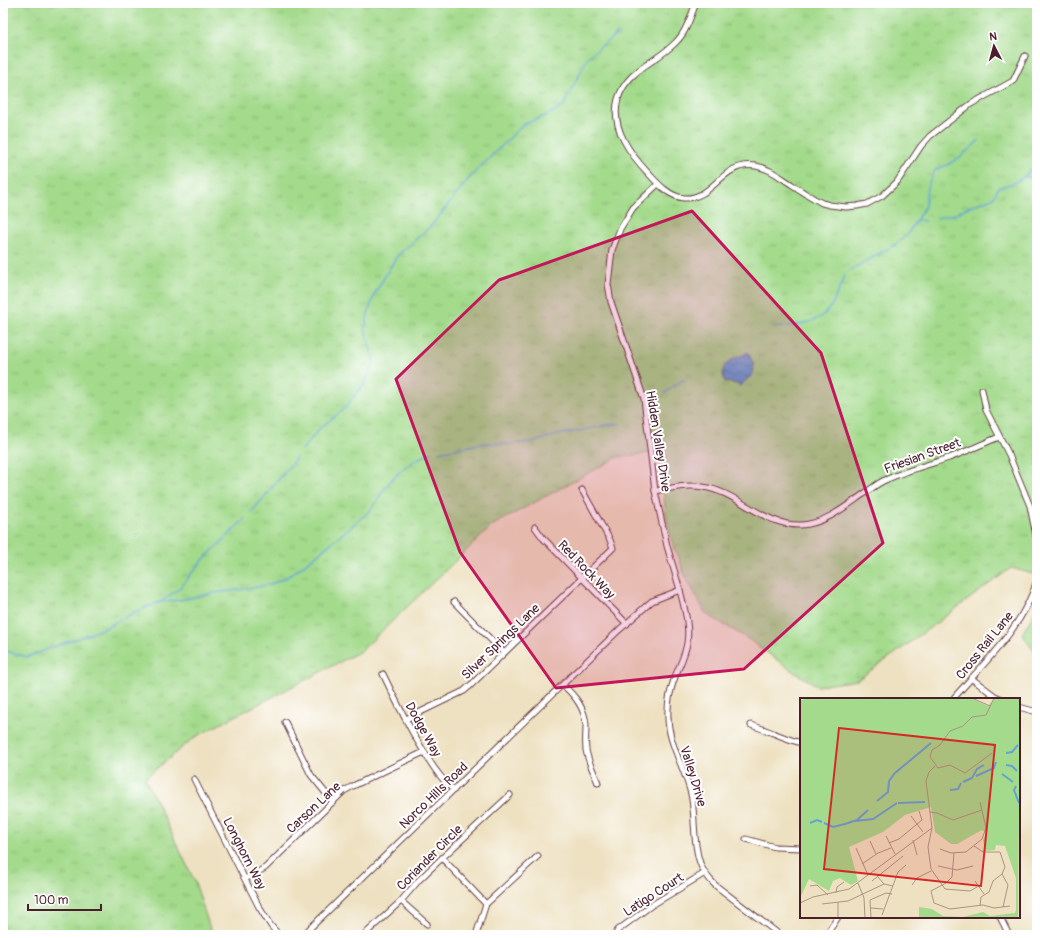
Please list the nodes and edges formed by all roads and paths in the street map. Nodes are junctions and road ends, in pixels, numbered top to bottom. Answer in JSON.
{"nodes":[{"id":1,"x":696,"y":3,"type":"edge"},
{"id":2,"x":1025,"y":56,"type":"dead end"},
{"id":3,"x":658,"y":184,"type":"junction"},
{"id":4,"x":982,"y":390,"type":"dead end"},
{"id":5,"x":999,"y":437,"type":"junction"},
{"id":6,"x":582,"y":490,"type":"dead end"},
{"id":7,"x":656,"y":491,"type":"junction"},
{"id":8,"x":535,"y":527,"type":"dead end"},
{"id":9,"x":1037,"y":540,"type":"edge"},
{"id":10,"x":582,"y":578,"type":"junction"},
{"id":11,"x":1037,"y":580,"type":"edge"},
{"id":12,"x":680,"y":590,"type":"junction"},
{"id":13,"x":454,"y":602,"type":"dead end"},
{"id":14,"x":627,"y":624,"type":"junction"},
{"id":15,"x":504,"y":653,"type":"junction"},
{"id":16,"x":383,"y":674,"type":"dead end"},
{"id":17,"x":971,"y":678,"type":"junction"},
{"id":18,"x":563,"y":685,"type":"junction"},
{"id":19,"x":954,"y":698,"type":"edge"},
{"id":20,"x":1000,"y":698,"type":"edge"},
{"id":21,"x":1020,"y":707,"type":"edge"},
{"id":22,"x":1037,"y":712,"type":"edge"},
{"id":23,"x":406,"y":719,"type":"junction"},
{"id":24,"x":284,"y":722,"type":"dead end"},
{"id":25,"x":751,"y":725,"type":"dead end"},
{"id":26,"x":800,"y":743,"type":"edge"},
{"id":27,"x":424,"y":752,"type":"junction"},
{"id":28,"x":194,"y":779,"type":"dead end"},
{"id":29,"x":598,"y":783,"type":"dead end"},
{"id":30,"x":454,"y":790,"type":"junction"},
{"id":31,"x":510,"y":795,"type":"dead end"},
{"id":32,"x":333,"y":802,"type":"junction"},
{"id":33,"x":746,"y":839,"type":"dead end"},
{"id":34,"x":800,"y":848,"type":"edge"},
{"id":35,"x":538,"y":856,"type":"dead end"},
{"id":36,"x":442,"y":858,"type":"junction"},
{"id":37,"x":705,"y":873,"type":"junction"},
{"id":38,"x":245,"y":879,"type":"junction"},
{"id":39,"x":401,"y":901,"type":"junction"},
{"id":40,"x":486,"y":904,"type":"junction"},
{"id":41,"x":837,"y":918,"type":"edge"},
{"id":42,"x":1000,"y":918,"type":"edge"},
{"id":43,"x":426,"y":924,"type":"dead end"},
{"id":44,"x":279,"y":935,"type":"edge"},
{"id":45,"x":303,"y":935,"type":"edge"},
{"id":46,"x":364,"y":935,"type":"edge"},
{"id":47,"x":476,"y":935,"type":"edge"},
{"id":48,"x":615,"y":935,"type":"edge"},
{"id":49,"x":780,"y":935,"type":"edge"},
{"id":50,"x":826,"y":935,"type":"edge"},
{"id":51,"x":1009,"y":935,"type":"edge"}],
"edges":[{"from":1,"to":3,"type":"street"},
{"from":2,"to":3,"type":"street"},
{"from":3,"to":7,"type":"street","name":"Hidden Valley Drive"},
{"from":4,"to":5,"type":"street"},
{"from":5,"to":7,"type":"street","name":"Friesian Street"},
{"from":5,"to":9,"type":"street"},
{"from":6,"to":10,"type":"street","name":"Silver Springs Lane"},
{"from":7,"to":12,"type":"street","name":"Hidden Valley Drive"},
{"from":8,"to":10,"type":"street","name":"Red Rock Way"},
{"from":10,"to":14,"type":"street","name":"Red Rock Way"},
{"from":10,"to":15,"type":"street","name":"Silver Springs Lane"},
{"from":11,"to":17,"type":"street","name":"Cross Rail Lane"},
{"from":12,"to":14,"type":"street"},
{"from":12,"to":37,"type":"street","name":"Valley Drive"},
{"from":13,"to":15,"type":"street"},
{"from":14,"to":18,"type":"street","name":"Norco Hills Road"},
{"from":15,"to":23,"type":"street","name":"Silver Springs Lane"},
{"from":16,"to":23,"type":"street","name":"Dodge Way"},
{"from":17,"to":19,"type":"street","name":"Cross Rail Lane"},
{"from":17,"to":20,"type":"street"},
{"from":18,"to":29,"type":"street"},
{"from":18,"to":30,"type":"street","name":"Norco Hills Road"},
{"from":21,"to":22,"type":"street"},
{"from":23,"to":27,"type":"street","name":"Dodge Way"},
{"from":24,"to":32,"type":"street"},
{"from":25,"to":26,"type":"street"},
{"from":27,"to":30,"type":"street","name":"Dodge Way"},
{"from":27,"to":32,"type":"street","name":"Carson Lane"},
{"from":28,"to":38,"type":"street","name":"Longhorn Way"},
{"from":30,"to":45,"type":"street","name":"Norco Hills Road"},
{"from":31,"to":36,"type":"street","name":"Coriander Circle"},
{"from":32,"to":38,"type":"street","name":"Carson Lane"},
{"from":33,"to":34,"type":"street"},
{"from":35,"to":40,"type":"street"},
{"from":36,"to":39,"type":"street","name":"Coriander Circle"},
{"from":36,"to":40,"type":"street"},
{"from":37,"to":48,"type":"street","name":"Latigo Court"},
{"from":37,"to":49,"type":"street","name":"Valley Drive"},
{"from":38,"to":44,"type":"street","name":"Longhorn Way"},
{"from":39,"to":43,"type":"street"},
{"from":39,"to":46,"type":"street","name":"Coriander Circle"},
{"from":40,"to":47,"type":"street"},
{"from":41,"to":50,"type":"street"},
{"from":42,"to":51,"type":"street"}]}
